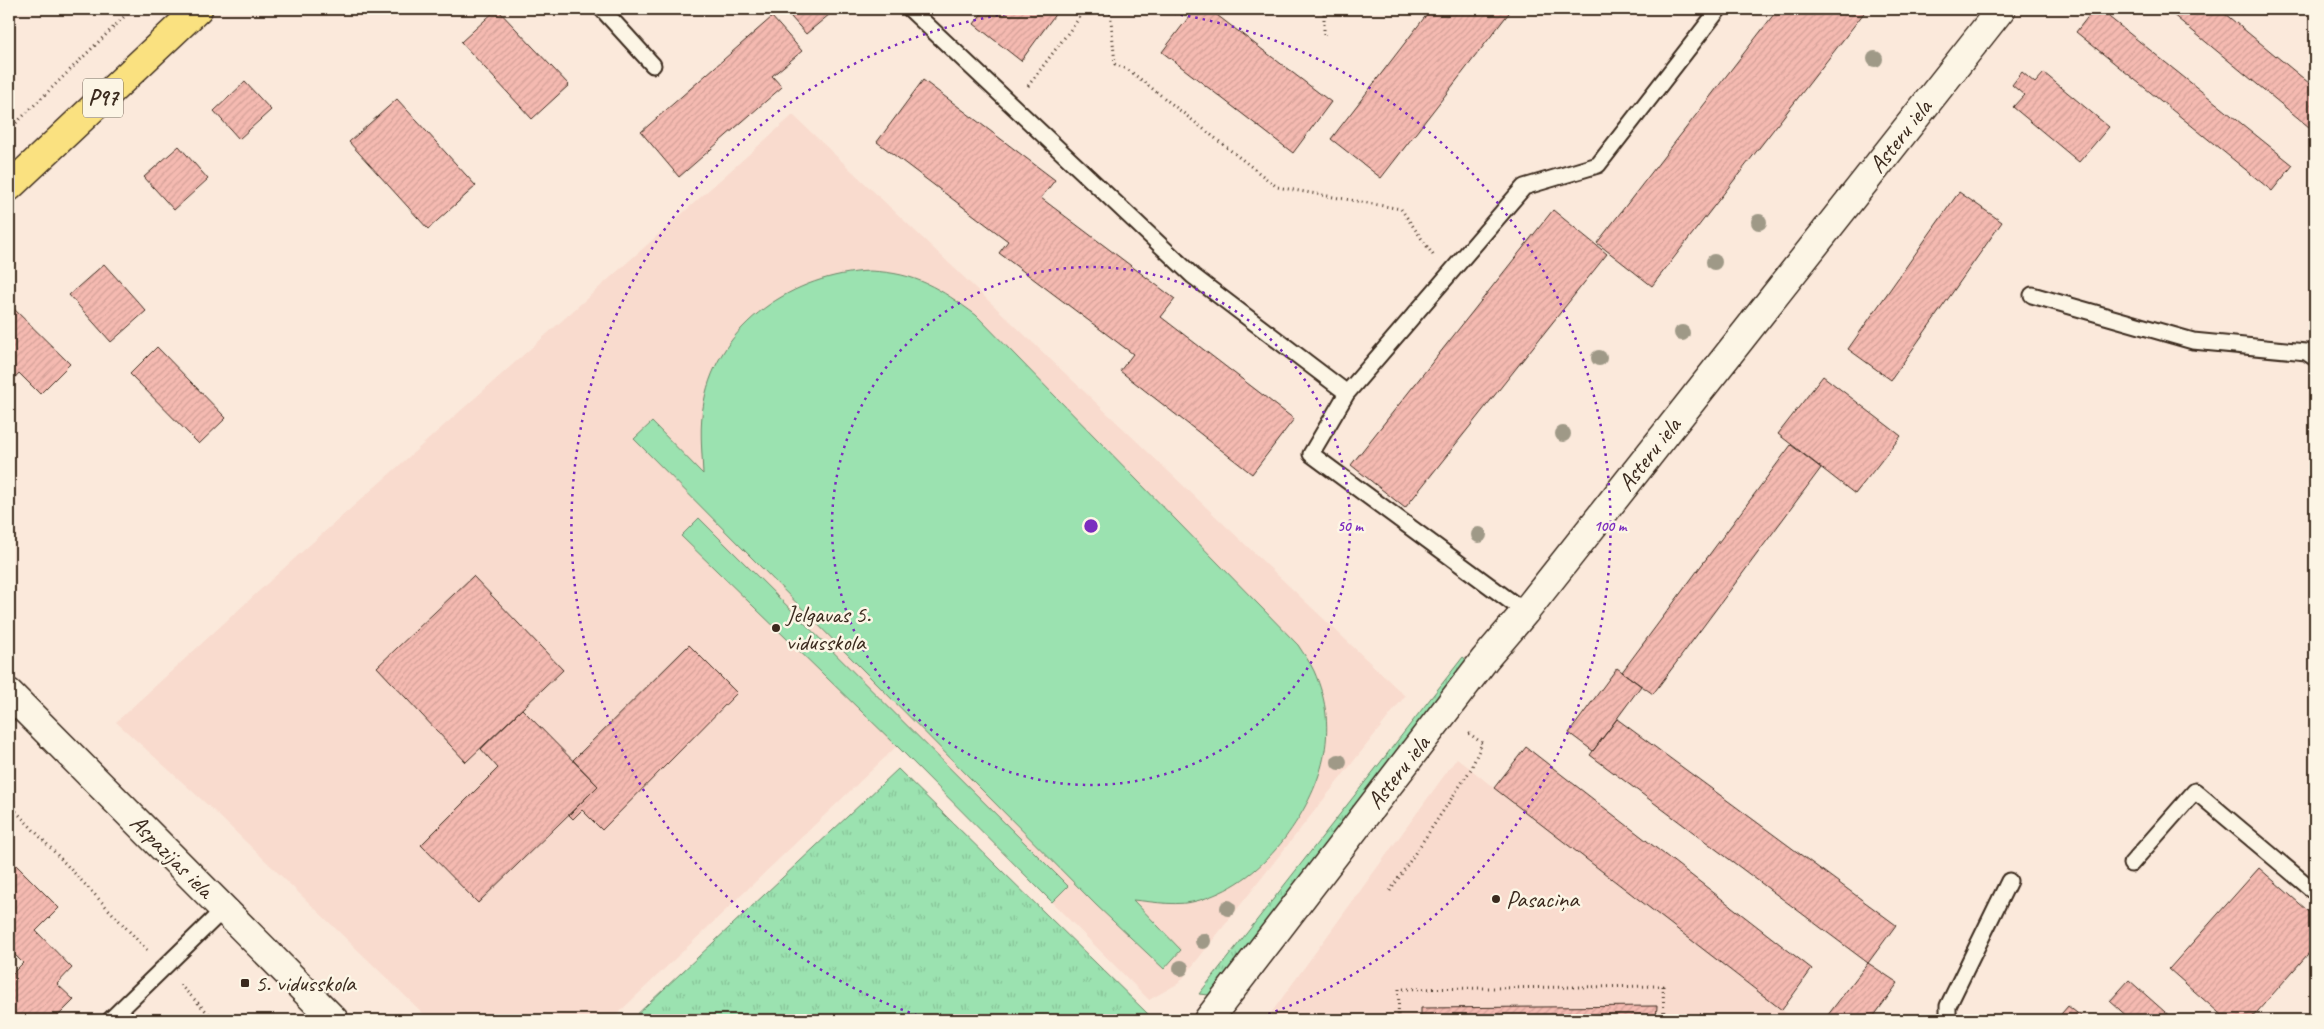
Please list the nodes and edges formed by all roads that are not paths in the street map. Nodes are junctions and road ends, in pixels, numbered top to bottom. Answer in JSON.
{"nodes":[{"id":1,"x":198,"y":9,"type":"edge"},
{"id":2,"x":602,"y":9,"type":"edge"},
{"id":3,"x":910,"y":9,"type":"edge"},
{"id":4,"x":1719,"y":9,"type":"edge"},
{"id":5,"x":2001,"y":9,"type":"edge"},
{"id":6,"x":652,"y":65,"type":"dead end"},
{"id":7,"x":9,"y":187,"type":"edge"},
{"id":8,"x":2032,"y":295,"type":"dead end"},
{"id":9,"x":2315,"y":358,"type":"edge"},
{"id":10,"x":1347,"y":393,"type":"junction"},
{"id":11,"x":1525,"y":612,"type":"junction"},
{"id":12,"x":9,"y":693,"type":"edge"},
{"id":13,"x":2131,"y":864,"type":"dead end"},
{"id":14,"x":2010,"y":881,"type":"dead end"},
{"id":15,"x":2315,"y":892,"type":"edge"},
{"id":16,"x":224,"y":909,"type":"junction"},
{"id":17,"x":110,"y":1020,"type":"edge"},
{"id":18,"x":334,"y":1020,"type":"edge"},
{"id":19,"x":1208,"y":1020,"type":"edge"},
{"id":20,"x":1948,"y":1020,"type":"edge"}],
"edges":[{"from":1,"to":7,"type":"main road","number":"P97"},
{"from":2,"to":6,"type":"lane"},
{"from":3,"to":10,"type":"lane"},
{"from":4,"to":10,"type":"lane"},
{"from":5,"to":11,"type":"street","name":"Asteru iela"},
{"from":8,"to":9,"type":"lane"},
{"from":10,"to":11,"type":"lane"},
{"from":11,"to":19,"type":"street","name":"Asteru iela"},
{"from":12,"to":16,"type":"street","name":"Aspazijas iela"},
{"from":13,"to":15,"type":"lane"},
{"from":14,"to":20,"type":"lane"},
{"from":16,"to":17,"type":"lane"},
{"from":16,"to":18,"type":"street","name":"Aspazijas iela"}]}
